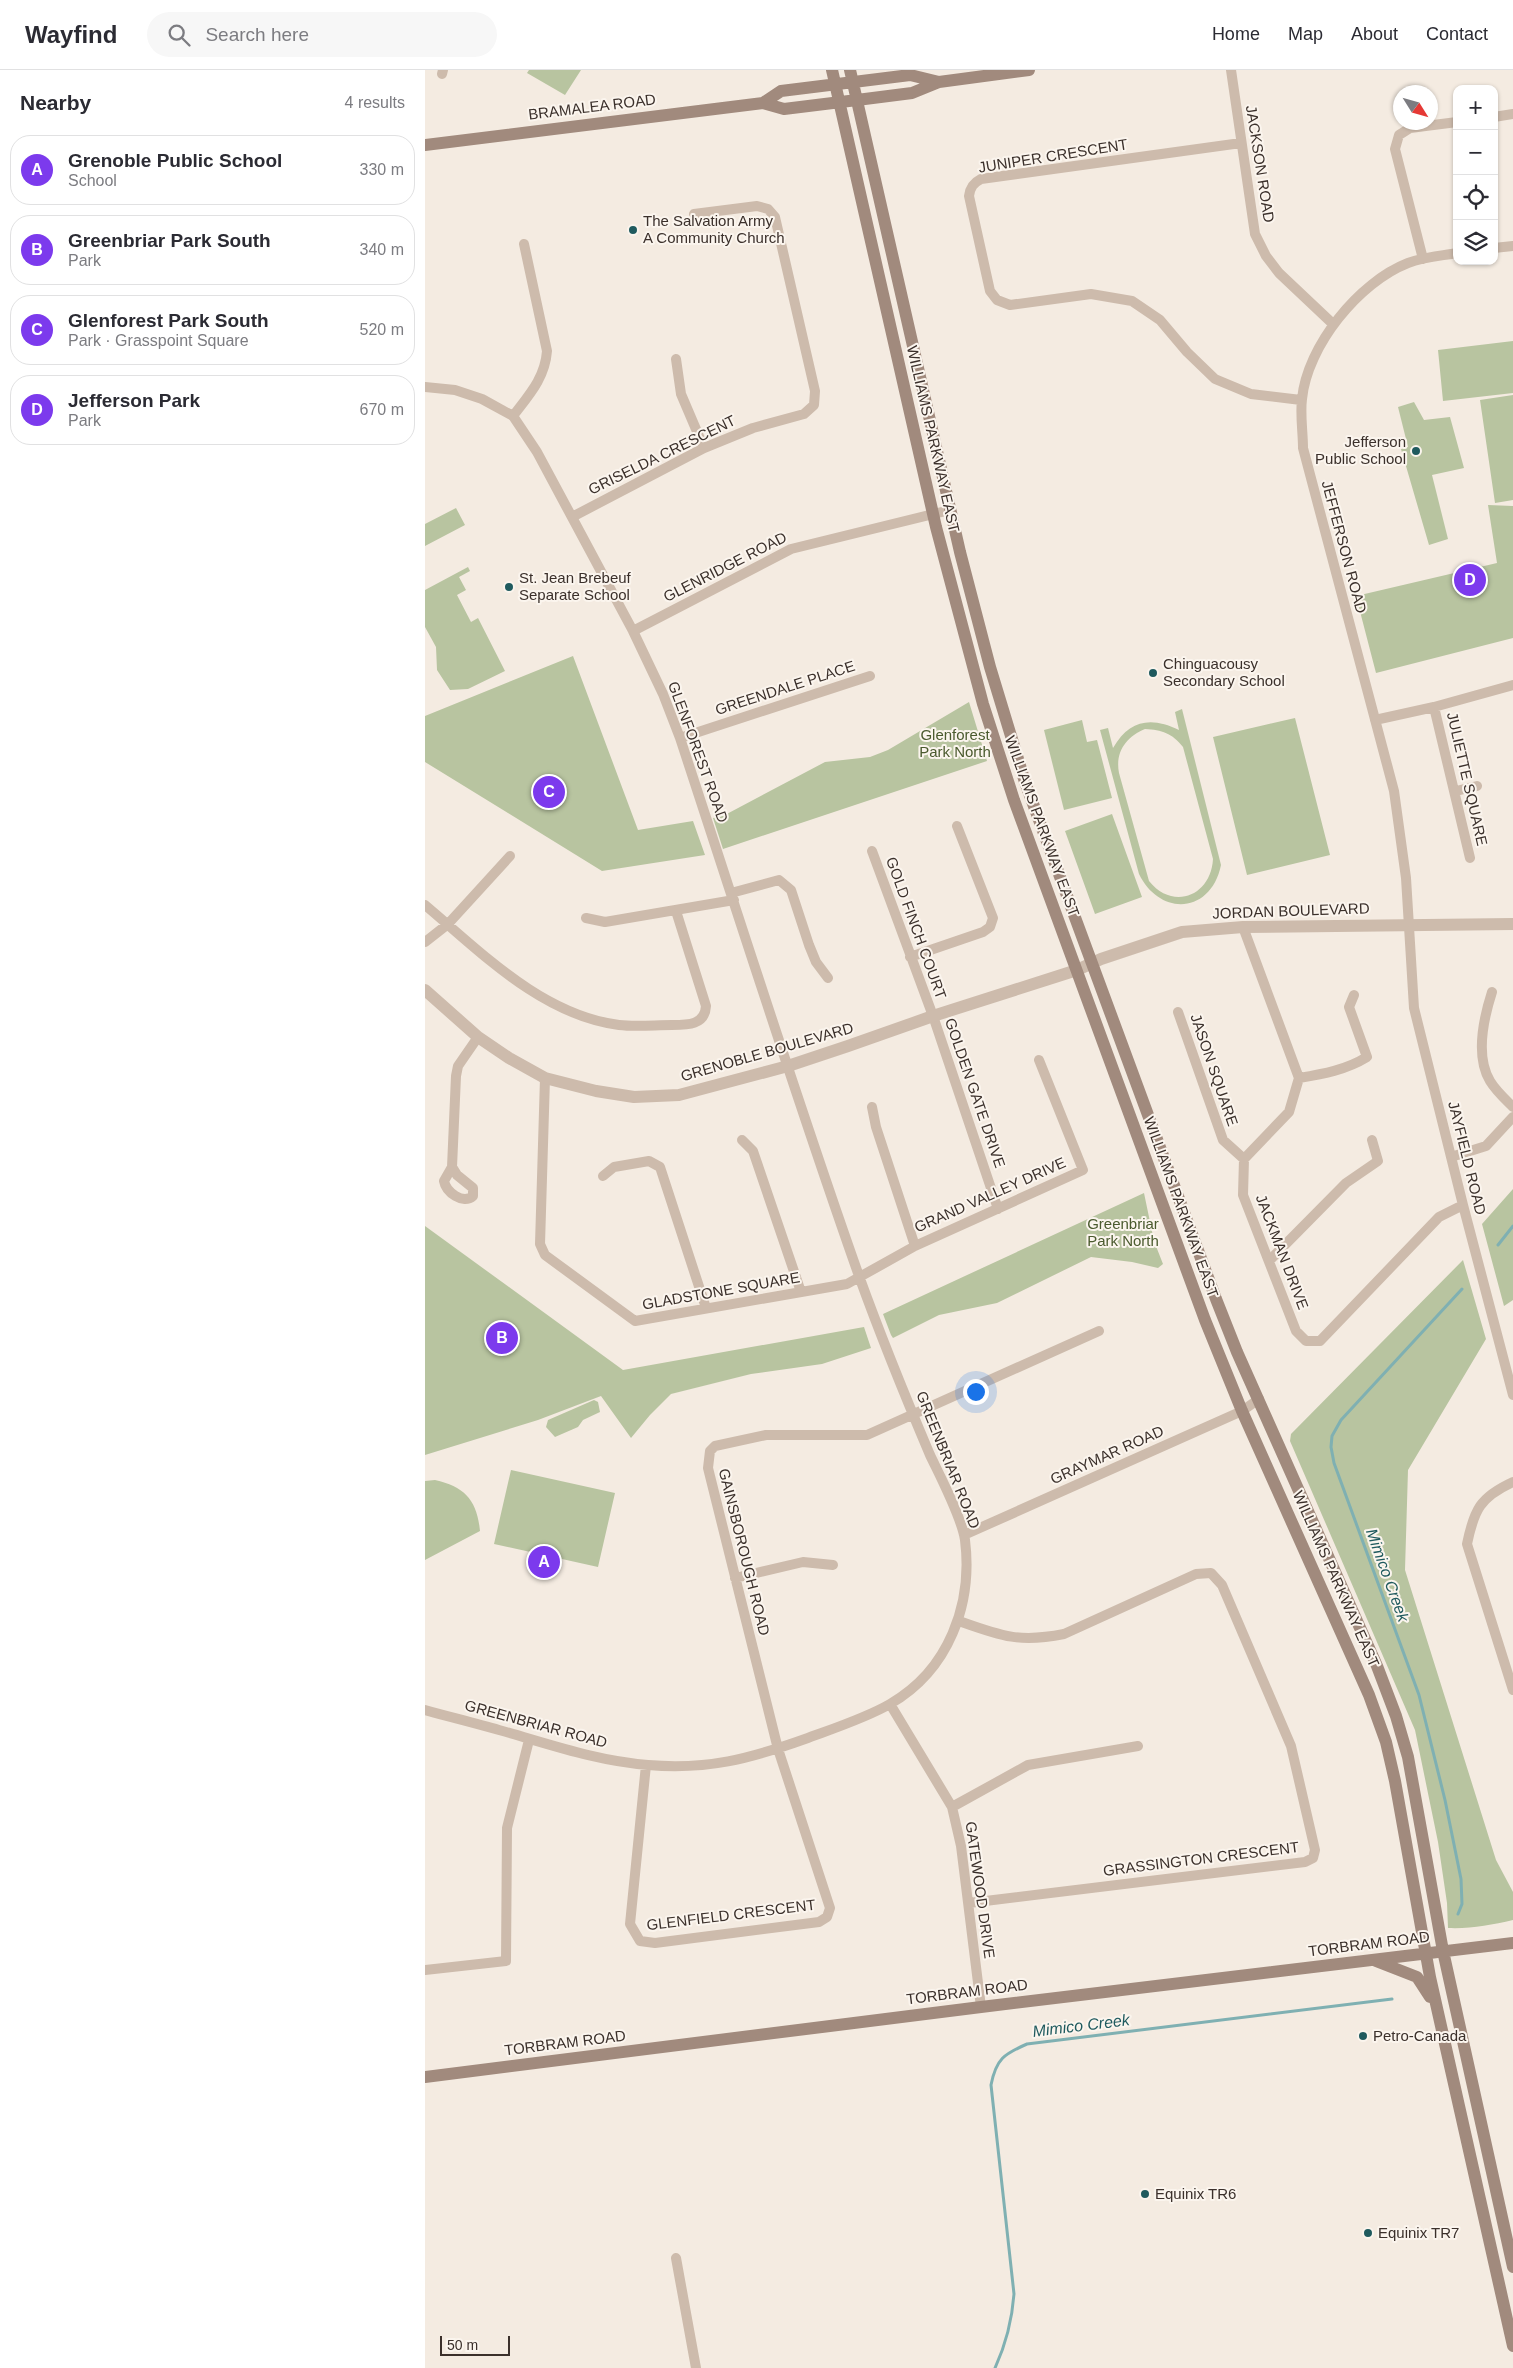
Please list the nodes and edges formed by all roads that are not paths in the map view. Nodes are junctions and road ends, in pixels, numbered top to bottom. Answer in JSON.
{"nodes":[{"id":1,"x":832,"y":70,"type":"edge"},
{"id":2,"x":1029,"y":70,"type":"edge"},
{"id":3,"x":1231,"y":70,"type":"edge"},
{"id":4,"x":852,"y":76,"type":"edge"},
{"id":5,"x":939,"y":82,"type":"junction"},
{"id":6,"x":835,"y":85,"type":"junction"},
{"id":7,"x":857,"y":100,"type":"junction"},
{"id":8,"x":839,"y":102,"type":"junction"},
{"id":9,"x":763,"y":103,"type":"junction"},
{"id":10,"x":1513,"y":114,"type":"edge"},
{"id":11,"x":1498,"y":116,"type":"edge"},
{"id":12,"x":1453,"y":123,"type":"edge"},
{"id":13,"x":1241,"y":144,"type":"junction"},
{"id":14,"x":425,"y":145,"type":"edge"},
{"id":15,"x":694,"y":214,"type":"dead end"},
{"id":16,"x":524,"y":244,"type":"dead end"},
{"id":17,"x":1513,"y":246,"type":"edge"},
{"id":18,"x":1498,"y":248,"type":"edge"},
{"id":19,"x":1453,"y":255,"type":"edge"},
{"id":20,"x":1423,"y":259,"type":"junction"},
{"id":21,"x":1333,"y":324,"type":"junction"},
{"id":22,"x":676,"y":358,"type":"dead end"},
{"id":23,"x":425,"y":387,"type":"edge"},
{"id":24,"x":1301,"y":400,"type":"junction"},
{"id":25,"x":513,"y":416,"type":"junction"},
{"id":26,"x":704,"y":448,"type":"junction"},
{"id":27,"x":950,"y":510,"type":"junction"},
{"id":28,"x":933,"y":514,"type":"junction"},
{"id":29,"x":572,"y":517,"type":"junction"},
{"id":30,"x":633,"y":631,"type":"junction"},
{"id":31,"x":870,"y":676,"type":"dead end"},
{"id":32,"x":1513,"y":685,"type":"edge"},
{"id":33,"x":1435,"y":707,"type":"junction"},
{"id":34,"x":1375,"y":720,"type":"junction"},
{"id":35,"x":680,"y":738,"type":"junction"},
{"id":36,"x":1477,"y":786,"type":"dead end"},
{"id":37,"x":1456,"y":791,"type":"junction"},
{"id":38,"x":957,"y":826,"type":"dead end"},
{"id":39,"x":872,"y":851,"type":"dead end"},
{"id":40,"x":510,"y":856,"type":"dead end"},
{"id":41,"x":1471,"y":858,"type":"dead end"},
{"id":42,"x":732,"y":897,"type":"junction"},
{"id":43,"x":425,"y":904,"type":"edge"},
{"id":44,"x":677,"y":911,"type":"junction"},
{"id":45,"x":586,"y":918,"type":"dead end"},
{"id":46,"x":448,"y":924,"type":"junction"},
{"id":47,"x":1513,"y":924,"type":"edge"},
{"id":48,"x":1409,"y":925,"type":"junction"},
{"id":49,"x":1243,"y":927,"type":"junction"},
{"id":50,"x":425,"y":942,"type":"edge"},
{"id":51,"x":910,"y":957,"type":"junction"},
{"id":52,"x":1093,"y":964,"type":"junction"},
{"id":53,"x":1077,"y":970,"type":"junction"},
{"id":54,"x":828,"y":978,"type":"dead end"},
{"id":55,"x":425,"y":990,"type":"edge"},
{"id":56,"x":1492,"y":992,"type":"dead end"},
{"id":57,"x":1353,"y":995,"type":"dead end"},
{"id":58,"x":1178,"y":1012,"type":"dead end"},
{"id":59,"x":933,"y":1016,"type":"junction"},
{"id":60,"x":478,"y":1037,"type":"junction"},
{"id":61,"x":1039,"y":1060,"type":"dead end"},
{"id":62,"x":788,"y":1066,"type":"junction"},
{"id":63,"x":545,"y":1078,"type":"junction"},
{"id":64,"x":1299,"y":1078,"type":"junction"},
{"id":65,"x":872,"y":1107,"type":"dead end"},
{"id":66,"x":1513,"y":1107,"type":"edge"},
{"id":67,"x":1513,"y":1117,"type":"edge"},
{"id":68,"x":742,"y":1140,"type":"dead end"},
{"id":69,"x":1372,"y":1140,"type":"dead end"},
{"id":70,"x":1451,"y":1157,"type":"junction"},
{"id":71,"x":1244,"y":1158,"type":"junction"},
{"id":72,"x":453,"y":1167,"type":"dead end"},
{"id":73,"x":603,"y":1176,"type":"dead end"},
{"id":74,"x":1463,"y":1206,"type":"junction"},
{"id":75,"x":998,"y":1209,"type":"junction"},
{"id":76,"x":915,"y":1246,"type":"junction"},
{"id":77,"x":1269,"y":1261,"type":"junction"},
{"id":78,"x":859,"y":1277,"type":"junction"},
{"id":79,"x":801,"y":1292,"type":"junction"},
{"id":80,"x":706,"y":1308,"type":"junction"},
{"id":81,"x":1099,"y":1331,"type":"dead end"},
{"id":82,"x":1509,"y":1364,"type":"edge"},
{"id":83,"x":1513,"y":1395,"type":"edge"},
{"id":84,"x":1259,"y":1399,"type":"junction"},
{"id":85,"x":1242,"y":1411,"type":"junction"},
{"id":86,"x":913,"y":1415,"type":"junction"},
{"id":87,"x":1513,"y":1482,"type":"edge"},
{"id":88,"x":965,"y":1535,"type":"junction"},
{"id":89,"x":833,"y":1564,"type":"dead end"},
{"id":90,"x":735,"y":1578,"type":"junction"},
{"id":91,"x":959,"y":1621,"type":"junction"},
{"id":92,"x":1513,"y":1690,"type":"edge"},
{"id":93,"x":890,"y":1704,"type":"junction"},
{"id":94,"x":425,"y":1710,"type":"edge"},
{"id":95,"x":529,"y":1740,"type":"junction"},
{"id":96,"x":1138,"y":1746,"type":"dead end"},
{"id":97,"x":777,"y":1749,"type":"junction"},
{"id":98,"x":646,"y":1765,"type":"junction"},
{"id":99,"x":952,"y":1807,"type":"junction"},
{"id":100,"x":969,"y":1903,"type":"junction"},
{"id":101,"x":1513,"y":1943,"type":"edge"},
{"id":102,"x":1443,"y":1951,"type":"junction"},
{"id":103,"x":1427,"y":1954,"type":"junction"},
{"id":104,"x":1374,"y":1960,"type":"junction"},
{"id":105,"x":425,"y":1970,"type":"edge"},
{"id":106,"x":981,"y":2007,"type":"junction"},
{"id":107,"x":1438,"y":2010,"type":"junction"},
{"id":108,"x":425,"y":2077,"type":"edge"},
{"id":109,"x":676,"y":2258,"type":"dead end"},
{"id":110,"x":1513,"y":2267,"type":"edge"},
{"id":111,"x":1513,"y":2346,"type":"edge"},
{"id":112,"x":696,"y":2368,"type":"edge"}],
"edges":[{"from":1,"to":6,"type":"main road","name":"WILLIAMS PARKWAY EAST"},
{"from":2,"to":5,"type":"main road","name":"BRAMALEA ROAD"},
{"from":3,"to":13,"type":"street","name":"JACKSON ROAD"},
{"from":4,"to":5,"type":"main road","name":"BRAMALEA ROAD"},
{"from":4,"to":6,"type":"main road","name":"BRAMALEA ROAD"},
{"from":4,"to":7,"type":"main road","name":"WILLIAMS PARKWAY EAST"},
{"from":5,"to":7,"type":"main road","name":"BRAMALEA ROAD"},
{"from":6,"to":8,"type":"main road","name":"WILLIAMS PARKWAY EAST"},
{"from":6,"to":9,"type":"main road","name":"BRAMALEA ROAD"},
{"from":7,"to":8,"type":"main road","name":"BRAMALEA ROAD"},
{"from":7,"to":27,"type":"main road","name":"WILLIAMS PARKWAY EAST"},
{"from":8,"to":9,"type":"main road","name":"BRAMALEA ROAD"},
{"from":8,"to":28,"type":"main road","name":"WILLIAMS PARKWAY EAST"},
{"from":9,"to":14,"type":"main road","name":"BRAMALEA ROAD"},
{"from":10,"to":11,"type":"street"},
{"from":12,"to":20,"type":"street"},
{"from":13,"to":21,"type":"street","name":"JACKSON ROAD"},
{"from":13,"to":24,"type":"street","name":"JUNIPER CRESCENT"},
{"from":15,"to":26,"type":"street","name":"GRISELDA CRESCENT"},
{"from":16,"to":25,"type":"street"},
{"from":17,"to":18,"type":"street"},
{"from":19,"to":20,"type":"street","name":"JEFFERSON ROAD"},
{"from":20,"to":21,"type":"street","name":"JEFFERSON ROAD"},
{"from":21,"to":24,"type":"street","name":"JEFFERSON ROAD"},
{"from":22,"to":26,"type":"street"},
{"from":23,"to":25,"type":"street","name":"GLENFOREST ROAD"},
{"from":24,"to":34,"type":"street","name":"JEFFERSON ROAD"},
{"from":25,"to":29,"type":"street","name":"GLENFOREST ROAD"},
{"from":26,"to":29,"type":"street","name":"GRISELDA CRESCENT"},
{"from":27,"to":28,"type":"street","name":"GLENRIDGE ROAD"},
{"from":27,"to":52,"type":"main road","name":"WILLIAMS PARKWAY EAST"},
{"from":28,"to":30,"type":"street","name":"GLENRIDGE ROAD"},
{"from":28,"to":53,"type":"main road","name":"WILLIAMS PARKWAY EAST"},
{"from":29,"to":30,"type":"street","name":"GLENFOREST ROAD"},
{"from":30,"to":35,"type":"street","name":"GLENFOREST ROAD"},
{"from":31,"to":35,"type":"street","name":"GREENDALE PLACE"},
{"from":32,"to":33,"type":"street"},
{"from":33,"to":34,"type":"street"},
{"from":33,"to":37,"type":"street","name":"JULIETTE SQUARE"},
{"from":34,"to":48,"type":"street","name":"JEFFERSON ROAD"},
{"from":35,"to":42,"type":"street","name":"GLENFOREST ROAD"},
{"from":36,"to":37,"type":"street"},
{"from":37,"to":41,"type":"street","name":"JULIETTE SQUARE"},
{"from":38,"to":51,"type":"street"},
{"from":39,"to":51,"type":"street","name":"GOLD FINCH COURT"},
{"from":40,"to":46,"type":"street"},
{"from":42,"to":44,"type":"street"},
{"from":42,"to":54,"type":"street"},
{"from":42,"to":62,"type":"street","name":"GLENFOREST ROAD"},
{"from":43,"to":46,"type":"street"},
{"from":44,"to":45,"type":"street"},
{"from":44,"to":46,"type":"street"},
{"from":46,"to":50,"type":"street"},
{"from":47,"to":48,"type":"street","name":"JORDAN BOULEVARD"},
{"from":48,"to":49,"type":"street","name":"JORDAN BOULEVARD"},
{"from":48,"to":70,"type":"street","name":"JAYFIELD ROAD"},
{"from":49,"to":52,"type":"street","name":"JORDAN BOULEVARD"},
{"from":49,"to":64,"type":"street"},
{"from":51,"to":59,"type":"street","name":"GOLD FINCH COURT"},
{"from":52,"to":53,"type":"street","name":"JORDAN BOULEVARD"},
{"from":52,"to":84,"type":"main road","name":"WILLIAMS PARKWAY EAST"},
{"from":53,"to":59,"type":"street","name":"GRENOBLE BOULEVARD"},
{"from":53,"to":85,"type":"main road","name":"WILLIAMS PARKWAY EAST"},
{"from":55,"to":60,"type":"street","name":"GRENOBLE BOULEVARD"},
{"from":56,"to":66,"type":"street"},
{"from":57,"to":64,"type":"street"},
{"from":58,"to":71,"type":"street","name":"JASON SQUARE"},
{"from":59,"to":62,"type":"street","name":"GRENOBLE BOULEVARD"},
{"from":59,"to":75,"type":"street","name":"GOLDEN GATE DRIVE"},
{"from":60,"to":63,"type":"street","name":"GRENOBLE BOULEVARD"},
{"from":60,"to":72,"type":"street"},
{"from":61,"to":75,"type":"street","name":"GRAND VALLEY DRIVE"},
{"from":62,"to":63,"type":"street","name":"GRENOBLE BOULEVARD"},
{"from":62,"to":78,"type":"street","name":"GREENBRIAR ROAD"},
{"from":63,"to":80,"type":"street","name":"GLADSTONE SQUARE"},
{"from":64,"to":71,"type":"street"},
{"from":65,"to":76,"type":"street"},
{"from":67,"to":70,"type":"street"},
{"from":68,"to":79,"type":"street"},
{"from":69,"to":77,"type":"street"},
{"from":70,"to":74,"type":"street","name":"JAYFIELD ROAD"},
{"from":71,"to":77,"type":"street","name":"JACKMAN DRIVE"},
{"from":73,"to":80,"type":"street"},
{"from":74,"to":77,"type":"street","name":"JACKMAN DRIVE"},
{"from":74,"to":82,"type":"street","name":"JAYFIELD ROAD"},
{"from":75,"to":76,"type":"street","name":"GRAND VALLEY DRIVE"},
{"from":76,"to":78,"type":"street","name":"GRAND VALLEY DRIVE"},
{"from":78,"to":79,"type":"street","name":"GLADSTONE SQUARE"},
{"from":78,"to":86,"type":"street","name":"GREENBRIAR ROAD"},
{"from":79,"to":80,"type":"street","name":"GLADSTONE SQUARE"},
{"from":81,"to":86,"type":"street"},
{"from":82,"to":83,"type":"street","name":"JAYFIELD ROAD"},
{"from":84,"to":85,"type":"street","name":"GRAYMAR ROAD"},
{"from":84,"to":102,"type":"main road","name":"WILLIAMS PARKWAY EAST"},
{"from":85,"to":88,"type":"street","name":"GRAYMAR ROAD"},
{"from":85,"to":103,"type":"main road","name":"WILLIAMS PARKWAY EAST"},
{"from":86,"to":88,"type":"street","name":"GREENBRIAR ROAD"},
{"from":86,"to":90,"type":"street","name":"GAINSBOROUGH ROAD"},
{"from":87,"to":92,"type":"street"},
{"from":88,"to":91,"type":"street","name":"GREENBRIAR ROAD"},
{"from":89,"to":90,"type":"street"},
{"from":90,"to":97,"type":"street","name":"GAINSBOROUGH ROAD"},
{"from":91,"to":93,"type":"street","name":"GREENBRIAR ROAD"},
{"from":91,"to":100,"type":"street","name":"GRASSINGTON CRESCENT"},
{"from":93,"to":97,"type":"street","name":"GREENBRIAR ROAD"},
{"from":93,"to":99,"type":"street","name":"GATEWOOD DRIVE"},
{"from":94,"to":95,"type":"street","name":"GREENBRIAR ROAD"},
{"from":95,"to":98,"type":"street","name":"GREENBRIAR ROAD"},
{"from":95,"to":105,"type":"street"},
{"from":96,"to":99,"type":"street"},
{"from":97,"to":98,"type":"street","name":"GREENBRIAR ROAD"},
{"from":97,"to":98,"type":"street","name":"GLENFIELD CRESCENT"},
{"from":99,"to":100,"type":"street","name":"GATEWOOD DRIVE"},
{"from":100,"to":106,"type":"street","name":"GATEWOOD DRIVE"},
{"from":101,"to":102,"type":"main road","name":"TORBRAM ROAD"},
{"from":102,"to":103,"type":"main road","name":"TORBRAM ROAD"},
{"from":102,"to":110,"type":"main road","name":"WILLIAMS PARKWAY EAST"},
{"from":103,"to":104,"type":"main road","name":"TORBRAM ROAD"},
{"from":103,"to":107,"type":"main road","name":"WILLIAMS PARKWAY EAST"},
{"from":104,"to":106,"type":"main road","name":"TORBRAM ROAD"},
{"from":104,"to":107,"type":"main road"},
{"from":106,"to":108,"type":"main road","name":"TORBRAM ROAD"},
{"from":107,"to":111,"type":"main road","name":"WILLIAMS PARKWAY EAST"},
{"from":109,"to":112,"type":"street"}]}
